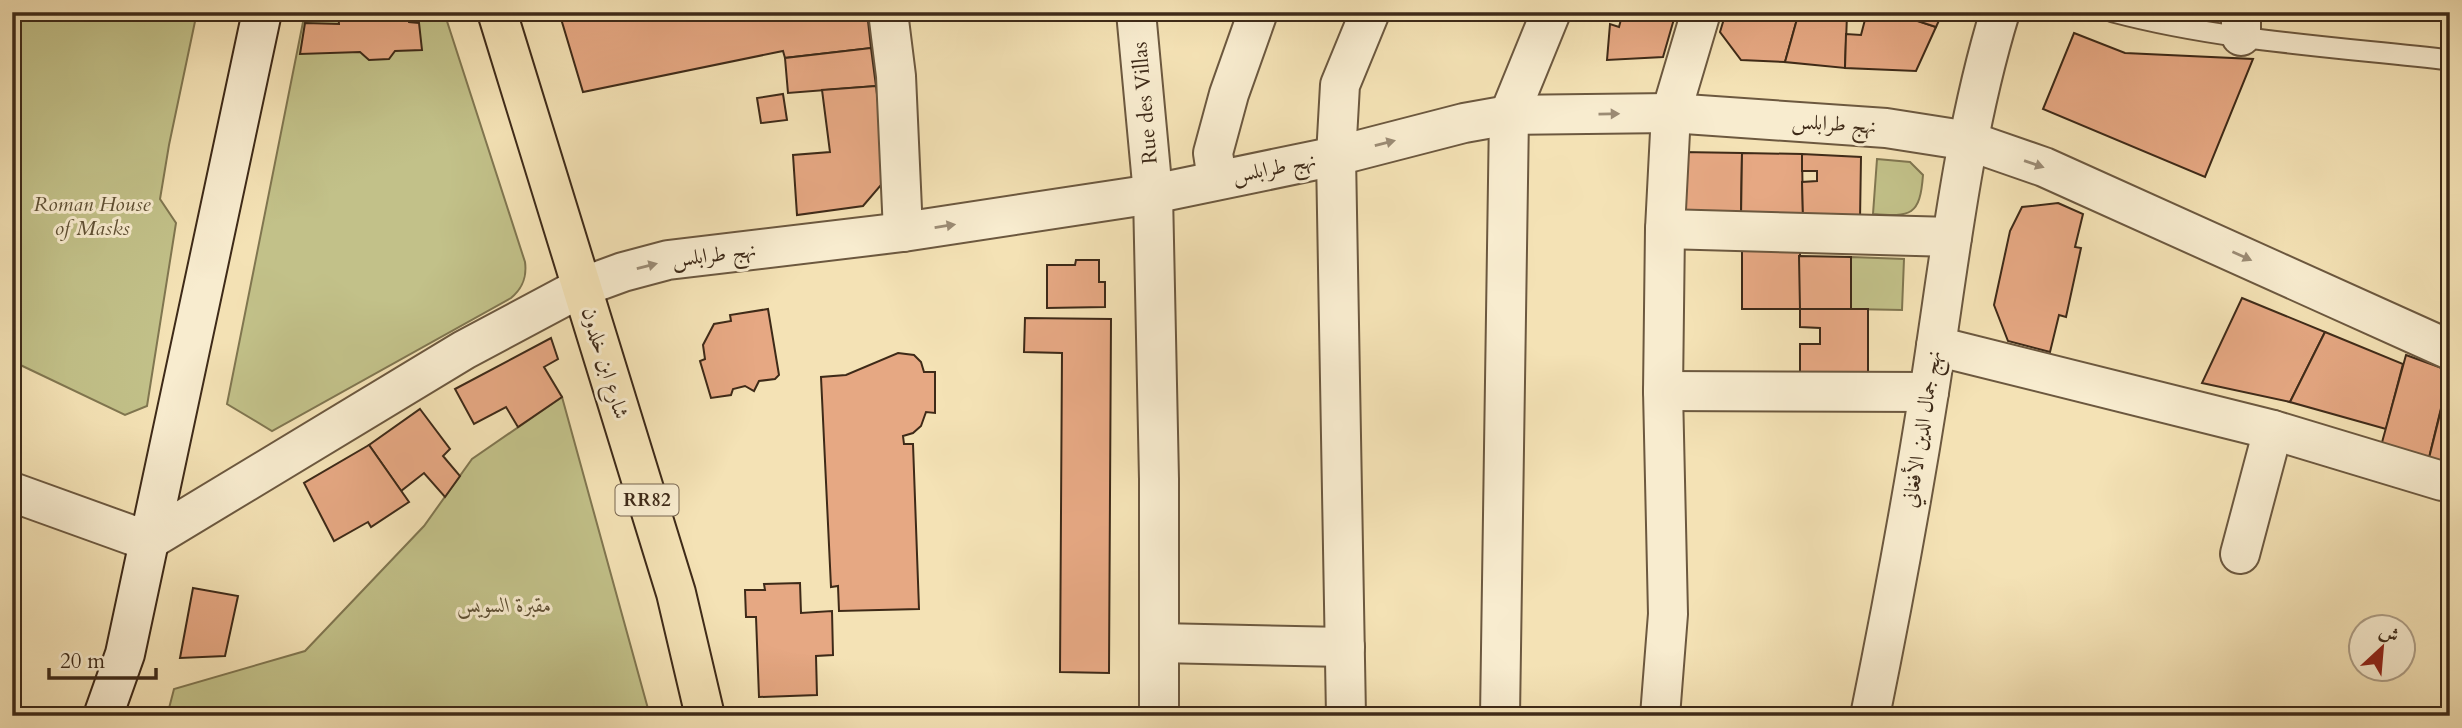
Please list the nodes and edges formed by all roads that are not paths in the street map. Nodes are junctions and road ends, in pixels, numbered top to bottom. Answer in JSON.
{"nodes":[{"id":1,"x":262,"y":12,"type":"edge"},
{"id":2,"x":497,"y":12,"type":"edge"},
{"id":3,"x":888,"y":12,"type":"edge"},
{"id":4,"x":1136,"y":12,"type":"edge"},
{"id":5,"x":1258,"y":12,"type":"edge"},
{"id":6,"x":1370,"y":12,"type":"edge"},
{"id":7,"x":1551,"y":12,"type":"edge"},
{"id":8,"x":1701,"y":12,"type":"edge"},
{"id":9,"x":2000,"y":12,"type":"edge"},
{"id":10,"x":2113,"y":12,"type":"edge"},
{"id":11,"x":2241,"y":24,"type":"edge"},
{"id":12,"x":2450,"y":60,"type":"edge"},
{"id":13,"x":1671,"y":113,"type":"junction"},
{"id":14,"x":1509,"y":116,"type":"junction"},
{"id":15,"x":1969,"y":141,"type":"junction"},
{"id":16,"x":1336,"y":156,"type":"junction"},
{"id":17,"x":1217,"y":179,"type":"junction"},
{"id":18,"x":1153,"y":194,"type":"junction"},
{"id":19,"x":1665,"y":229,"type":"junction"},
{"id":20,"x":903,"y":232,"type":"junction"},
{"id":21,"x":1952,"y":237,"type":"junction"},
{"id":22,"x":582,"y":287,"type":"junction"},
{"id":23,"x":1936,"y":346,"type":"junction"},
{"id":24,"x":2450,"y":349,"type":"edge"},
{"id":25,"x":1663,"y":391,"type":"junction"},
{"id":26,"x":1929,"y":392,"type":"junction"},
{"id":27,"x":2273,"y":429,"type":"junction"},
{"id":28,"x":2442,"y":481,"type":"dead end"},
{"id":29,"x":12,"y":492,"type":"edge"},
{"id":30,"x":148,"y":541,"type":"junction"},
{"id":31,"x":2240,"y":554,"type":"dead end"},
{"id":32,"x":1159,"y":643,"type":"junction"},
{"id":33,"x":1345,"y":647,"type":"junction"},
{"id":34,"x":103,"y":716,"type":"edge"},
{"id":35,"x":705,"y":716,"type":"edge"},
{"id":36,"x":1159,"y":716,"type":"edge"},
{"id":37,"x":1346,"y":716,"type":"edge"},
{"id":38,"x":1500,"y":716,"type":"edge"},
{"id":39,"x":1660,"y":716,"type":"edge"},
{"id":40,"x":1870,"y":716,"type":"edge"}],
"edges":[{"from":1,"to":30,"type":"street"},
{"from":2,"to":22,"type":"main road","name":"شارع ابن خلدون","number":"RR82"},
{"from":3,"to":20,"type":"street"},
{"from":4,"to":18,"type":"street","name":"Rue des Villas"},
{"from":5,"to":17,"type":"street"},
{"from":6,"to":16,"type":"street"},
{"from":7,"to":14,"type":"street"},
{"from":8,"to":13,"type":"street"},
{"from":9,"to":15,"type":"street","name":"نهج جمال الدين الأفغاني"},
{"from":10,"to":11,"type":"lane"},
{"from":11,"to":12,"type":"lane"},
{"from":14,"to":13,"type":"street","name":"نهج طرابلس","one_way":true},
{"from":13,"to":15,"type":"street","name":"نهج طرابلس"},
{"from":13,"to":19,"type":"street"},
{"from":16,"to":14,"type":"street","name":"نهج طرابلس","one_way":true},
{"from":14,"to":38,"type":"street"},
{"from":15,"to":21,"type":"street","name":"نهج جمال الدين الأفغاني"},
{"from":15,"to":24,"type":"street","name":"نهج طرابلس","one_way":true},
{"from":16,"to":17,"type":"street","name":"نهج طرابلس"},
{"from":16,"to":33,"type":"street"},
{"from":17,"to":18,"type":"street","name":"نهج طرابلس"},
{"from":20,"to":18,"type":"street","name":"نهج طرابلس","one_way":true},
{"from":18,"to":32,"type":"street","name":"Rue des Villas"},
{"from":19,"to":21,"type":"street"},
{"from":19,"to":25,"type":"street"},
{"from":22,"to":20,"type":"street","name":"نهج طرابلس","one_way":true},
{"from":21,"to":23,"type":"street","name":"نهج جمال الدين الأفغاني"},
{"from":22,"to":30,"type":"street","name":"نهج طرابلس"},
{"from":22,"to":35,"type":"main road","name":"شارع ابن خلدون","number":"RR82"},
{"from":23,"to":26,"type":"street","name":"نهج جمال الدين الأفغاني"},
{"from":23,"to":27,"type":"street"},
{"from":25,"to":26,"type":"street"},
{"from":25,"to":39,"type":"street"},
{"from":26,"to":40,"type":"street","name":"نهج جمال الدين الأفغاني"},
{"from":27,"to":28,"type":"street"},
{"from":27,"to":31,"type":"street"},
{"from":29,"to":30,"type":"street"},
{"from":30,"to":34,"type":"street"},
{"from":32,"to":33,"type":"street"},
{"from":32,"to":36,"type":"street","name":"Rue des Villas"},
{"from":33,"to":37,"type":"street"}]}
